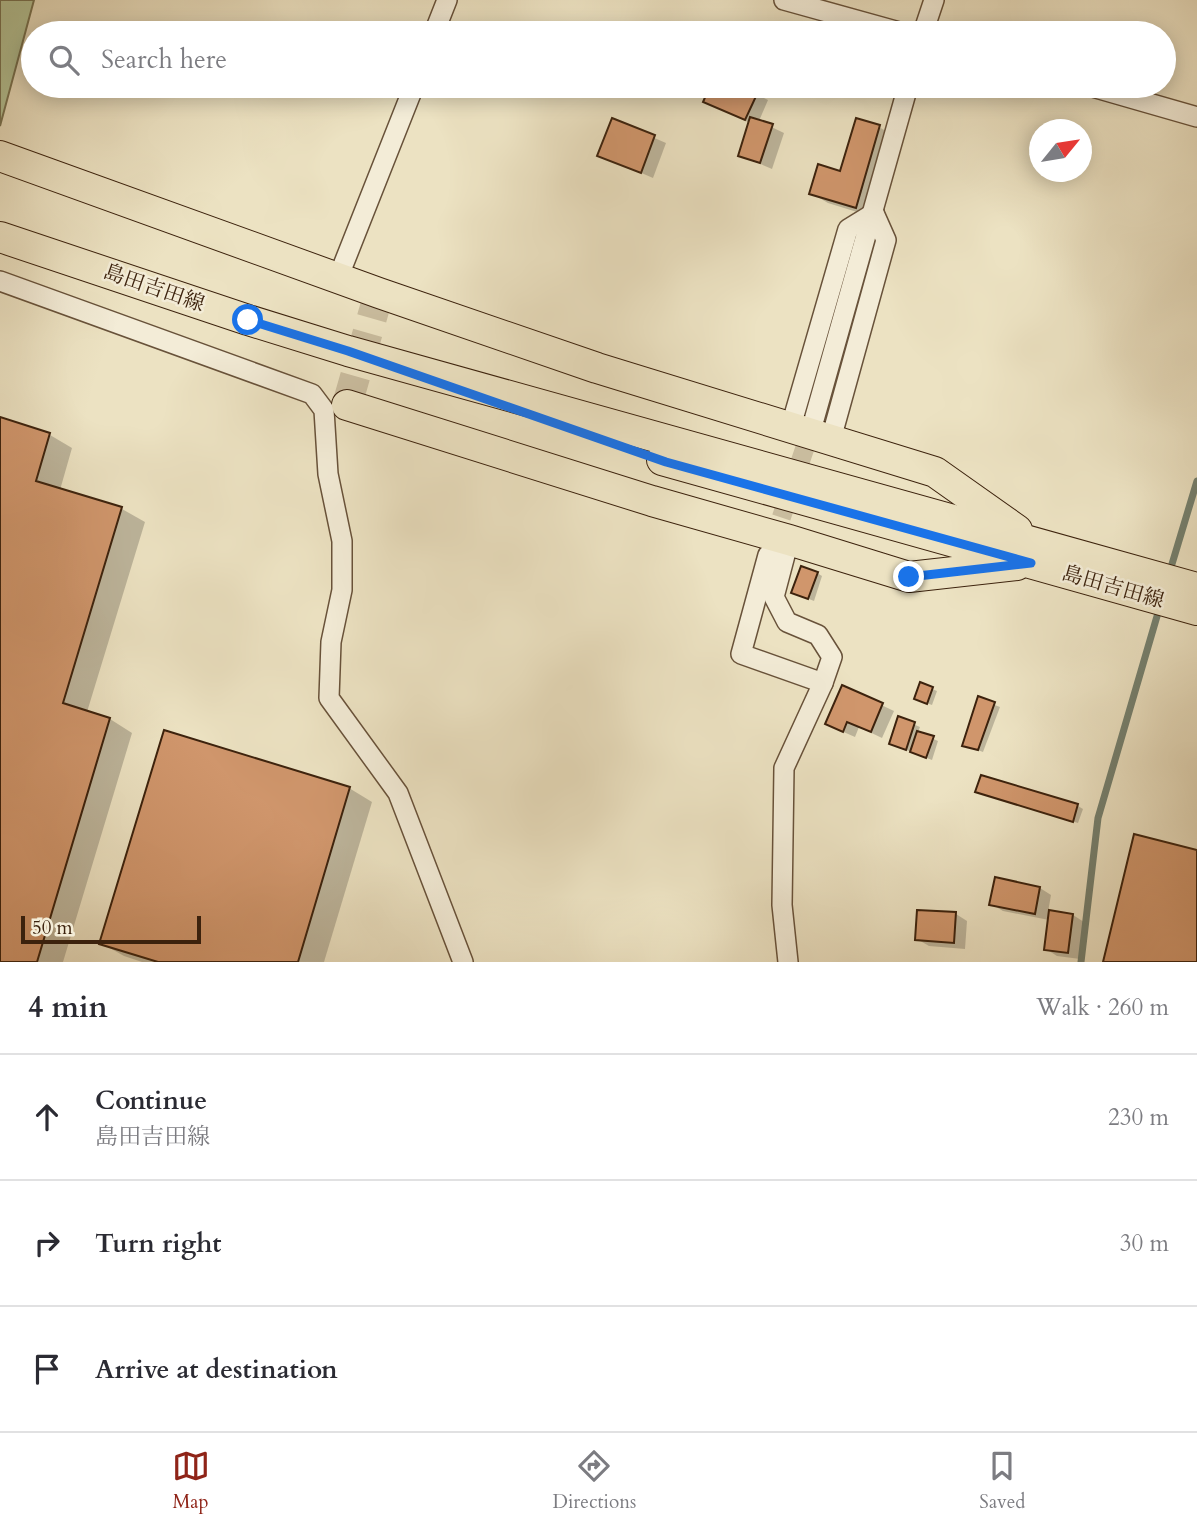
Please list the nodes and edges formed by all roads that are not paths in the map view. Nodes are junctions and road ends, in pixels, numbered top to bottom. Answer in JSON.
{"nodes":[{"id":1,"x":447,"y":0,"type":"edge"},
{"id":2,"x":784,"y":0,"type":"edge"},
{"id":3,"x":933,"y":0,"type":"edge"},
{"id":4,"x":439,"y":21,"type":"edge"},
{"id":5,"x":860,"y":21,"type":"edge"},
{"id":6,"x":927,"y":21,"type":"edge"},
{"id":7,"x":409,"y":98,"type":"edge"},
{"id":8,"x":905,"y":98,"type":"edge"},
{"id":9,"x":1130,"y":98,"type":"edge"},
{"id":10,"x":1197,"y":117,"type":"edge"},
{"id":11,"x":0,"y":156,"type":"edge"},
{"id":12,"x":874,"y":213,"type":"junction"},
{"id":13,"x":0,"y":237,"type":"edge"},
{"id":14,"x":338,"y":278,"type":"junction"},
{"id":15,"x":0,"y":281,"type":"edge"},
{"id":16,"x":347,"y":405,"type":"dead end"},
{"id":17,"x":812,"y":429,"type":"junction"},
{"id":18,"x":779,"y":547,"type":"junction"},
{"id":19,"x":1033,"y":553,"type":"junction"},
{"id":20,"x":1197,"y":588,"type":"edge"},
{"id":21,"x":1197,"y":610,"type":"edge"},
{"id":22,"x":823,"y":683,"type":"junction"},
{"id":23,"x":463,"y":962,"type":"edge"},
{"id":24,"x":788,"y":962,"type":"edge"}],
"edges":[{"from":1,"to":4,"type":"street"},
{"from":2,"to":5,"type":"street"},
{"from":3,"to":6,"type":"street"},
{"from":7,"to":14,"type":"street"},
{"from":8,"to":12,"type":"street"},
{"from":9,"to":10,"type":"street"},
{"from":11,"to":14,"type":"main road"},
{"from":12,"to":17,"type":"street"},
{"from":12,"to":17,"type":"street"},
{"from":13,"to":19,"type":"main road","name":"島田吉田線"},
{"from":14,"to":17,"type":"main road"},
{"from":15,"to":23,"type":"street"},
{"from":16,"to":18,"type":"main road"},
{"from":17,"to":19,"type":"main road"},
{"from":18,"to":19,"type":"main road"},
{"from":18,"to":22,"type":"street"},
{"from":18,"to":22,"type":"street"},
{"from":19,"to":20,"type":"main road","name":"島田吉田線"},
{"from":19,"to":21,"type":"main road","name":"島田吉田線"},
{"from":22,"to":24,"type":"street"}]}
